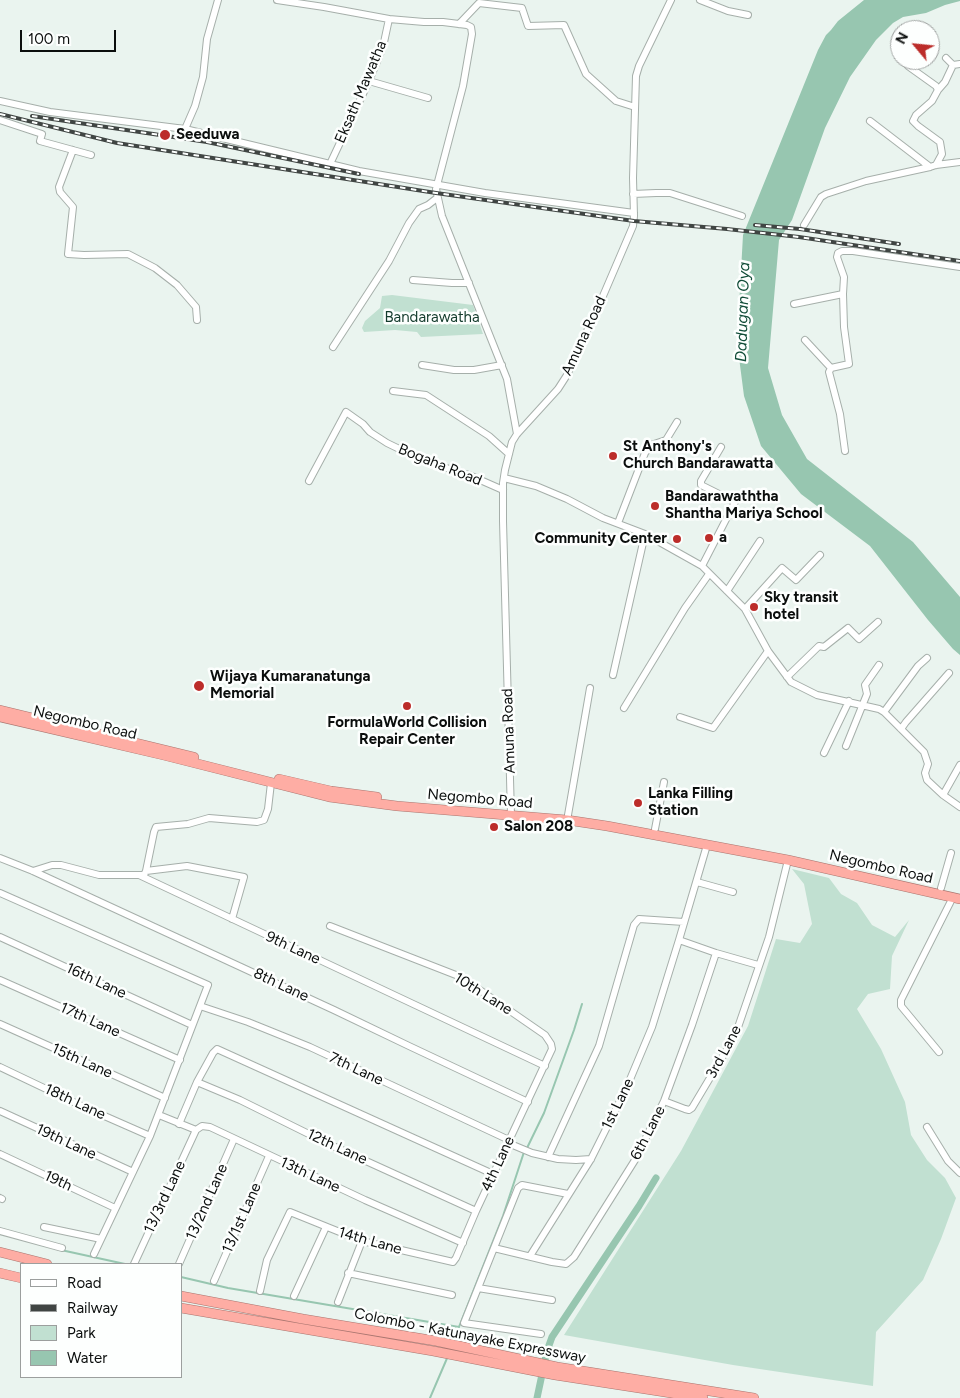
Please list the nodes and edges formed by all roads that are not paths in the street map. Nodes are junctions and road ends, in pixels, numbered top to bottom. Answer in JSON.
{"nodes":[{"id":1,"x":218,"y":0,"type":"edge"},
{"id":2,"x":276,"y":0,"type":"edge"},
{"id":3,"x":670,"y":0,"type":"edge"},
{"id":4,"x":700,"y":0,"type":"edge"},
{"id":5,"x":748,"y":15,"type":"dead end"},
{"id":6,"x":389,"y":19,"type":"junction"},
{"id":7,"x":459,"y":24,"type":"junction"},
{"id":8,"x":946,"y":58,"type":"dead end"},
{"id":9,"x":956,"y":65,"type":"edge"},
{"id":10,"x":914,"y":70,"type":"edge"},
{"id":11,"x":369,"y":81,"type":"junction"},
{"id":12,"x":938,"y":90,"type":"junction"},
{"id":13,"x":428,"y":98,"type":"dead end"},
{"id":14,"x":0,"y":101,"type":"edge"},
{"id":15,"x":635,"y":107,"type":"junction"},
{"id":16,"x":0,"y":120,"type":"edge"},
{"id":17,"x":870,"y":121,"type":"dead end"},
{"id":18,"x":185,"y":129,"type":"junction"},
{"id":19,"x":73,"y":150,"type":"junction"},
{"id":20,"x":91,"y":155,"type":"dead end"},
{"id":21,"x":960,"y":162,"type":"edge"},
{"id":22,"x":330,"y":164,"type":"junction"},
{"id":23,"x":933,"y":166,"type":"junction"},
{"id":24,"x":437,"y":185,"type":"junction"},
{"id":25,"x":633,"y":194,"type":"junction"},
{"id":26,"x":437,"y":198,"type":"junction"},
{"id":27,"x":634,"y":213,"type":"junction"},
{"id":28,"x":742,"y":216,"type":"dead end"},
{"id":29,"x":804,"y":225,"type":"dead end"},
{"id":30,"x":960,"y":267,"type":"edge"},
{"id":31,"x":413,"y":280,"type":"dead end"},
{"id":32,"x":469,"y":283,"type":"junction"},
{"id":33,"x":843,"y":294,"type":"junction"},
{"id":34,"x":794,"y":304,"type":"dead end"},
{"id":35,"x":197,"y":320,"type":"dead end"},
{"id":36,"x":806,"y":340,"type":"dead end"},
{"id":37,"x":333,"y":348,"type":"dead end"},
{"id":38,"x":502,"y":365,"type":"junction"},
{"id":39,"x":422,"y":366,"type":"dead end"},
{"id":40,"x":831,"y":368,"type":"junction"},
{"id":41,"x":393,"y":391,"type":"dead end"},
{"id":42,"x":677,"y":422,"type":"dead end"},
{"id":43,"x":516,"y":434,"type":"junction"},
{"id":44,"x":721,"y":447,"type":"dead end"},
{"id":45,"x":845,"y":451,"type":"dead end"},
{"id":46,"x":509,"y":454,"type":"junction"},
{"id":47,"x":504,"y":478,"type":"junction"},
{"id":48,"x":309,"y":481,"type":"dead end"},
{"id":49,"x":503,"y":490,"type":"junction"},
{"id":50,"x":618,"y":523,"type":"junction"},
{"id":51,"x":646,"y":534,"type":"junction"},
{"id":52,"x":760,"y":541,"type":"dead end"},
{"id":53,"x":820,"y":555,"type":"dead end"},
{"id":54,"x":702,"y":566,"type":"junction"},
{"id":55,"x":709,"y":574,"type":"junction"},
{"id":56,"x":727,"y":592,"type":"junction"},
{"id":57,"x":745,"y":610,"type":"junction"},
{"id":58,"x":878,"y":622,"type":"dead end"},
{"id":59,"x":768,"y":651,"type":"junction"},
{"id":60,"x":927,"y":658,"type":"dead end"},
{"id":61,"x":879,"y":664,"type":"dead end"},
{"id":62,"x":949,"y":673,"type":"dead end"},
{"id":63,"x":613,"y":675,"type":"dead end"},
{"id":64,"x":787,"y":677,"type":"junction"},
{"id":65,"x":590,"y":688,"type":"dead end"},
{"id":66,"x":849,"y":701,"type":"junction"},
{"id":67,"x":862,"y":705,"type":"junction"},
{"id":68,"x":624,"y":708,"type":"dead end"},
{"id":69,"x":0,"y":710,"type":"edge"},
{"id":70,"x":884,"y":712,"type":"junction"},
{"id":71,"x":0,"y":716,"type":"edge"},
{"id":72,"x":680,"y":717,"type":"dead end"},
{"id":73,"x":902,"y":729,"type":"junction"},
{"id":74,"x":846,"y":746,"type":"dead end"},
{"id":75,"x":824,"y":753,"type":"dead end"},
{"id":76,"x":960,"y":765,"type":"edge"},
{"id":77,"x":664,"y":782,"type":"dead end"},
{"id":78,"x":272,"y":783,"type":"junction"},
{"id":79,"x":943,"y":795,"type":"junction"},
{"id":80,"x":960,"y":807,"type":"edge"},
{"id":81,"x":511,"y":812,"type":"junction"},
{"id":82,"x":568,"y":815,"type":"junction"},
{"id":83,"x":655,"y":829,"type":"junction"},
{"id":84,"x":707,"y":845,"type":"junction"},
{"id":85,"x":952,"y":853,"type":"dead end"},
{"id":86,"x":0,"y":858,"type":"edge"},
{"id":87,"x":788,"y":860,"type":"junction"},
{"id":88,"x":33,"y":871,"type":"junction"},
{"id":89,"x":146,"y":871,"type":"junction"},
{"id":90,"x":139,"y":875,"type":"junction"},
{"id":91,"x":697,"y":882,"type":"junction"},
{"id":92,"x":941,"y":888,"type":"junction"},
{"id":93,"x":733,"y":892,"type":"dead end"},
{"id":94,"x":0,"y":893,"type":"edge"},
{"id":95,"x":958,"y":896,"type":"edge"},
{"id":96,"x":232,"y":919,"type":"junction"},
{"id":97,"x":684,"y":922,"type":"junction"},
{"id":98,"x":330,"y":926,"type":"dead end"},
{"id":99,"x":0,"y":937,"type":"edge"},
{"id":100,"x":680,"y":940,"type":"junction"},
{"id":101,"x":716,"y":953,"type":"junction"},
{"id":102,"x":758,"y":965,"type":"junction"},
{"id":103,"x":0,"y":980,"type":"edge"},
{"id":104,"x":200,"y":1006,"type":"junction"},
{"id":105,"x":0,"y":1024,"type":"edge"},
{"id":106,"x":192,"y":1025,"type":"junction"},
{"id":107,"x":939,"y":1052,"type":"dead end"},
{"id":108,"x":180,"y":1060,"type":"junction"},
{"id":109,"x":0,"y":1066,"type":"edge"},
{"id":110,"x":545,"y":1066,"type":"junction"},
{"id":111,"x":198,"y":1082,"type":"junction"},
{"id":112,"x":165,"y":1098,"type":"junction"},
{"id":113,"x":664,"y":1101,"type":"junction"},
{"id":114,"x":528,"y":1102,"type":"junction"},
{"id":115,"x":0,"y":1111,"type":"edge"},
{"id":116,"x":158,"y":1115,"type":"junction"},
{"id":117,"x":179,"y":1124,"type":"junction"},
{"id":118,"x":927,"y":1127,"type":"dead end"},
{"id":119,"x":196,"y":1130,"type":"junction"},
{"id":120,"x":150,"y":1136,"type":"junction"},
{"id":121,"x":234,"y":1139,"type":"junction"},
{"id":122,"x":509,"y":1142,"type":"junction"},
{"id":123,"x":0,"y":1154,"type":"edge"},
{"id":124,"x":270,"y":1156,"type":"junction"},
{"id":125,"x":548,"y":1157,"type":"junction"},
{"id":126,"x":590,"y":1159,"type":"junction"},
{"id":127,"x":133,"y":1172,"type":"junction"},
{"id":128,"x":960,"y":1173,"type":"edge"},
{"id":129,"x":493,"y":1174,"type":"junction"},
{"id":130,"x":568,"y":1194,"type":"junction"},
{"id":131,"x":115,"y":1208,"type":"junction"},
{"id":132,"x":476,"y":1211,"type":"junction"},
{"id":133,"x":44,"y":1227,"type":"dead end"},
{"id":134,"x":326,"y":1227,"type":"junction"},
{"id":135,"x":0,"y":1231,"type":"edge"},
{"id":136,"x":101,"y":1240,"type":"junction"},
{"id":137,"x":362,"y":1241,"type":"junction"},
{"id":138,"x":463,"y":1243,"type":"junction"},
{"id":139,"x":62,"y":1248,"type":"dead end"},
{"id":140,"x":494,"y":1248,"type":"junction"},
{"id":141,"x":0,"y":1252,"type":"edge"},
{"id":142,"x":94,"y":1254,"type":"dead end"},
{"id":143,"x":530,"y":1256,"type":"junction"},
{"id":144,"x":452,"y":1262,"type":"joint"},
{"id":145,"x":43,"y":1263,"type":"edge"},
{"id":146,"x":134,"y":1263,"type":"edge"},
{"id":147,"x":179,"y":1263,"type":"edge"},
{"id":148,"x":0,"y":1273,"type":"edge"},
{"id":149,"x":348,"y":1273,"type":"junction"},
{"id":150,"x":20,"y":1278,"type":"edge"},
{"id":151,"x":214,"y":1281,"type":"dead end"},
{"id":152,"x":478,"y":1288,"type":"junction"},
{"id":153,"x":260,"y":1291,"type":"dead end"},
{"id":154,"x":452,"y":1295,"type":"dead end"},
{"id":155,"x":182,"y":1296,"type":"edge"},
{"id":156,"x":294,"y":1296,"type":"dead end"},
{"id":157,"x":552,"y":1300,"type":"dead end"},
{"id":158,"x":338,"y":1302,"type":"dead end"},
{"id":159,"x":182,"y":1308,"type":"edge"},
{"id":160,"x":541,"y":1334,"type":"dead end"},
{"id":161,"x":556,"y":1371,"type":"junction"},
{"id":162,"x":703,"y":1398,"type":"edge"},
{"id":163,"x":754,"y":1398,"type":"edge"}],
"edges":[{"from":1,"to":18,"type":"street"},
{"from":2,"to":6,"type":"street"},
{"from":3,"to":15,"type":"street","name":"Amuna Road"},
{"from":4,"to":5,"type":"street"},
{"from":6,"to":7,"type":"street"},
{"from":6,"to":11,"type":"street","name":"Eksath Mawatha"},
{"from":7,"to":15,"type":"street"},
{"from":7,"to":24,"type":"street"},
{"from":8,"to":9,"type":"street"},
{"from":9,"to":12,"type":"street"},
{"from":10,"to":12,"type":"street"},
{"from":11,"to":13,"type":"street"},
{"from":11,"to":22,"type":"street","name":"Eksath Mawatha"},
{"from":12,"to":23,"type":"street"},
{"from":14,"to":18,"type":"street"},
{"from":15,"to":25,"type":"street","name":"Amuna Road"},
{"from":16,"to":19,"type":"street"},
{"from":17,"to":23,"type":"street"},
{"from":18,"to":22,"type":"street"},
{"from":19,"to":20,"type":"street"},
{"from":19,"to":35,"type":"street"},
{"from":21,"to":23,"type":"street"},
{"from":22,"to":24,"type":"street"},
{"from":23,"to":29,"type":"street"},
{"from":24,"to":26,"type":"street"},
{"from":24,"to":27,"type":"street"},
{"from":25,"to":27,"type":"street","name":"Amuna Road"},
{"from":25,"to":28,"type":"street"},
{"from":26,"to":32,"type":"street"},
{"from":26,"to":37,"type":"street"},
{"from":27,"to":43,"type":"street","name":"Amuna Road"},
{"from":30,"to":33,"type":"street"},
{"from":31,"to":32,"type":"street"},
{"from":32,"to":38,"type":"street"},
{"from":33,"to":34,"type":"street"},
{"from":33,"to":40,"type":"street"},
{"from":36,"to":40,"type":"street"},
{"from":38,"to":39,"type":"street"},
{"from":38,"to":43,"type":"street"},
{"from":40,"to":45,"type":"street"},
{"from":41,"to":46,"type":"street"},
{"from":42,"to":50,"type":"street"},
{"from":43,"to":46,"type":"street","name":"Amuna Road"},
{"from":44,"to":54,"type":"street"},
{"from":46,"to":47,"type":"street","name":"Amuna Road"},
{"from":47,"to":49,"type":"street","name":"Amuna Road"},
{"from":47,"to":50,"type":"street"},
{"from":48,"to":49,"type":"street","name":"Bogaha Road"},
{"from":49,"to":81,"type":"street","name":"Amuna Road"},
{"from":50,"to":51,"type":"street"},
{"from":51,"to":54,"type":"street"},
{"from":51,"to":63,"type":"street"},
{"from":52,"to":56,"type":"street"},
{"from":53,"to":57,"type":"street"},
{"from":54,"to":55,"type":"street"},
{"from":55,"to":56,"type":"street"},
{"from":55,"to":68,"type":"street"},
{"from":56,"to":57,"type":"street"},
{"from":57,"to":59,"type":"street"},
{"from":58,"to":64,"type":"street"},
{"from":59,"to":64,"type":"street"},
{"from":59,"to":72,"type":"street"},
{"from":60,"to":70,"type":"street"},
{"from":61,"to":67,"type":"street"},
{"from":62,"to":73,"type":"street"},
{"from":64,"to":66,"type":"street"},
{"from":65,"to":82,"type":"street"},
{"from":66,"to":67,"type":"street"},
{"from":66,"to":75,"type":"street"},
{"from":67,"to":70,"type":"street"},
{"from":67,"to":74,"type":"street"},
{"from":69,"to":81,"type":"highway","name":"Negombo Road"},
{"from":70,"to":73,"type":"street"},
{"from":71,"to":78,"type":"highway","name":"Negombo Road"},
{"from":73,"to":79,"type":"street"},
{"from":76,"to":79,"type":"street"},
{"from":77,"to":83,"type":"street"},
{"from":78,"to":81,"type":"highway","name":"Negombo Road"},
{"from":78,"to":89,"type":"street"},
{"from":79,"to":80,"type":"street"},
{"from":81,"to":82,"type":"highway","name":"Negombo Road"},
{"from":81,"to":84,"type":"highway","name":"Negombo Road"},
{"from":82,"to":83,"type":"highway","name":"Negombo Road"},
{"from":83,"to":92,"type":"highway","name":"Negombo Road"},
{"from":84,"to":87,"type":"highway","name":"Negombo Road"},
{"from":84,"to":91,"type":"street","name":"1st Lane"},
{"from":85,"to":92,"type":"street"},
{"from":86,"to":88,"type":"street","name":"8th Lane"},
{"from":87,"to":95,"type":"highway","name":"Negombo Road"},
{"from":87,"to":102,"type":"street"},
{"from":88,"to":90,"type":"street","name":"9th Lane"},
{"from":88,"to":114,"type":"street","name":"8th Lane"},
{"from":89,"to":90,"type":"street"},
{"from":89,"to":96,"type":"street"},
{"from":90,"to":96,"type":"street","name":"9th Lane"},
{"from":91,"to":93,"type":"street"},
{"from":91,"to":97,"type":"street","name":"1st Lane"},
{"from":92,"to":95,"type":"highway","name":"Negombo Road"},
{"from":94,"to":104,"type":"street"},
{"from":95,"to":107,"type":"street"},
{"from":96,"to":110,"type":"street","name":"9th Lane"},
{"from":97,"to":100,"type":"street","name":"1st Lane"},
{"from":97,"to":125,"type":"street"},
{"from":98,"to":110,"type":"street","name":"10th Lane"},
{"from":99,"to":106,"type":"street","name":"16th Lane"},
{"from":100,"to":101,"type":"street"},
{"from":100,"to":126,"type":"street","name":"1st Lane"},
{"from":101,"to":102,"type":"street"},
{"from":101,"to":113,"type":"street","name":"6th Lane"},
{"from":102,"to":113,"type":"street","name":"3rd Lane"},
{"from":103,"to":108,"type":"street","name":"17th Lane"},
{"from":104,"to":106,"type":"street"},
{"from":104,"to":122,"type":"street","name":"7th Lane"},
{"from":105,"to":112,"type":"street","name":"15th Lane"},
{"from":106,"to":108,"type":"street"},
{"from":108,"to":112,"type":"street"},
{"from":109,"to":120,"type":"street","name":"18th Lane"},
{"from":110,"to":114,"type":"street","name":"4th Lane"},
{"from":111,"to":117,"type":"street"},
{"from":111,"to":129,"type":"street"},
{"from":111,"to":132,"type":"street","name":"12th Lane"},
{"from":112,"to":116,"type":"street"},
{"from":113,"to":143,"type":"street","name":"6th Lane"},
{"from":114,"to":122,"type":"street","name":"4th Lane"},
{"from":115,"to":127,"type":"street","name":"19th Lane"},
{"from":116,"to":117,"type":"street","name":"13th Lane"},
{"from":116,"to":120,"type":"street"},
{"from":117,"to":119,"type":"street","name":"13th Lane"},
{"from":118,"to":128,"type":"street"},
{"from":119,"to":121,"type":"street","name":"13th Lane"},
{"from":119,"to":146,"type":"street","name":"13/3rd Lane"},
{"from":120,"to":127,"type":"street"},
{"from":121,"to":124,"type":"street","name":"13th Lane"},
{"from":121,"to":147,"type":"street","name":"13/2nd Lane"},
{"from":122,"to":125,"type":"street","name":"7th Lane"},
{"from":122,"to":129,"type":"street","name":"4th Lane"},
{"from":123,"to":131,"type":"street","name":"19th"},
{"from":124,"to":138,"type":"street","name":"13th Lane"},
{"from":124,"to":151,"type":"street","name":"13/1st Lane"},
{"from":125,"to":126,"type":"street","name":"7th Lane"},
{"from":126,"to":130,"type":"street","name":"1st Lane"},
{"from":127,"to":131,"type":"street"},
{"from":129,"to":132,"type":"street","name":"4th Lane"},
{"from":130,"to":140,"type":"street"},
{"from":130,"to":143,"type":"street","name":"1st Lane"},
{"from":131,"to":136,"type":"street"},
{"from":132,"to":138,"type":"street","name":"4th Lane"},
{"from":133,"to":136,"type":"street"},
{"from":134,"to":137,"type":"street","name":"14th Lane"},
{"from":134,"to":153,"type":"street","name":"14th Lane"},
{"from":134,"to":156,"type":"street"},
{"from":135,"to":139,"type":"street"},
{"from":136,"to":142,"type":"street"},
{"from":137,"to":144,"type":"street","name":"14th Lane"},
{"from":137,"to":149,"type":"street"},
{"from":138,"to":144,"type":"street","name":"4th Lane"},
{"from":140,"to":143,"type":"street"},
{"from":140,"to":152,"type":"street"},
{"from":141,"to":145,"type":"highway"},
{"from":148,"to":150,"type":"highway"},
{"from":149,"to":154,"type":"street"},
{"from":149,"to":158,"type":"street"},
{"from":152,"to":157,"type":"street"},
{"from":152,"to":160,"type":"street"},
{"from":155,"to":161,"type":"highway","name":"Colombo - Katunayake Expressway"},
{"from":159,"to":161,"type":"highway","name":"Colombo - Katunayake Expressway"},
{"from":161,"to":162,"type":"highway","name":"Colombo - Katunayake Expressway"},
{"from":161,"to":163,"type":"highway","name":"Colombo - Katunayake Expressway"}]}
